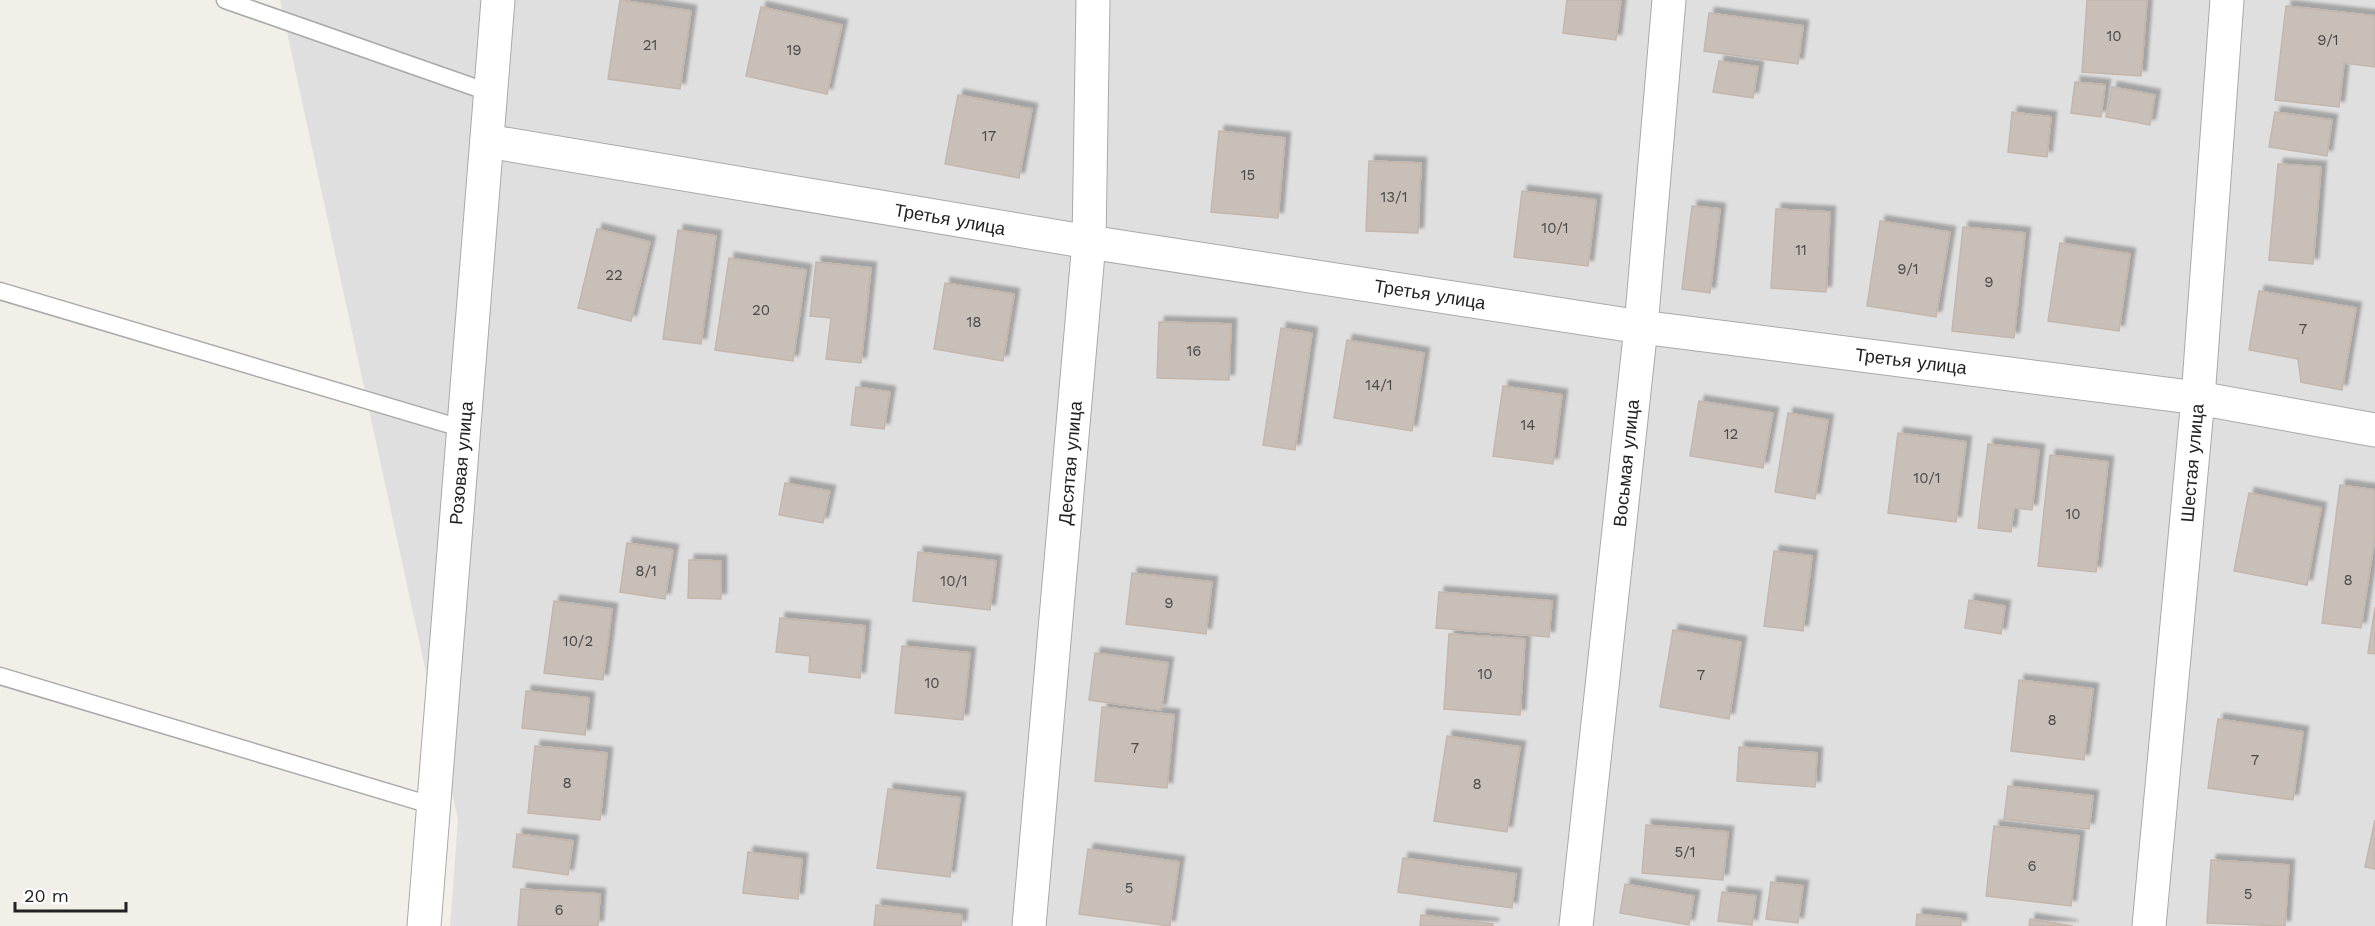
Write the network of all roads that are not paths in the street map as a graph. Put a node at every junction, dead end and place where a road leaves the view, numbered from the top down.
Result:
1 (225, 0) edge
2 (498, 0) edge
3 (1093, 0) edge
4 (1669, 0) edge
5 (2227, 0) edge
6 (491, 93) junction
7 (487, 141) junction
8 (1089, 242) junction
9 (0, 291) edge
10 (1641, 327) junction
11 (2198, 398) junction
12 (464, 429) junction
13 (2375, 430) edge
14 (0, 676) edge
15 (434, 806) junction
16 (424, 926) edge
17 (1029, 926) edge
18 (1576, 926) edge
19 (2149, 926) edge

1 - 6 lane
2 - 6 street, Розовая улица
3 - 8 street, Десятая улица
4 - 10 street, Восьмая улица
5 - 11 street, Шестая улица
6 - 7 street, Розовая улица
7 - 8 street, Третья улица
7 - 12 street, Розовая улица
8 - 10 street, Третья улица
8 - 17 street, Десятая улица
9 - 12 lane
10 - 11 street, Третья улица
10 - 18 street, Восьмая улица
11 - 13 street, Третья улица
11 - 19 street, Шестая улица
12 - 15 street, Розовая улица
14 - 15 lane
15 - 16 street, Розовая улица

